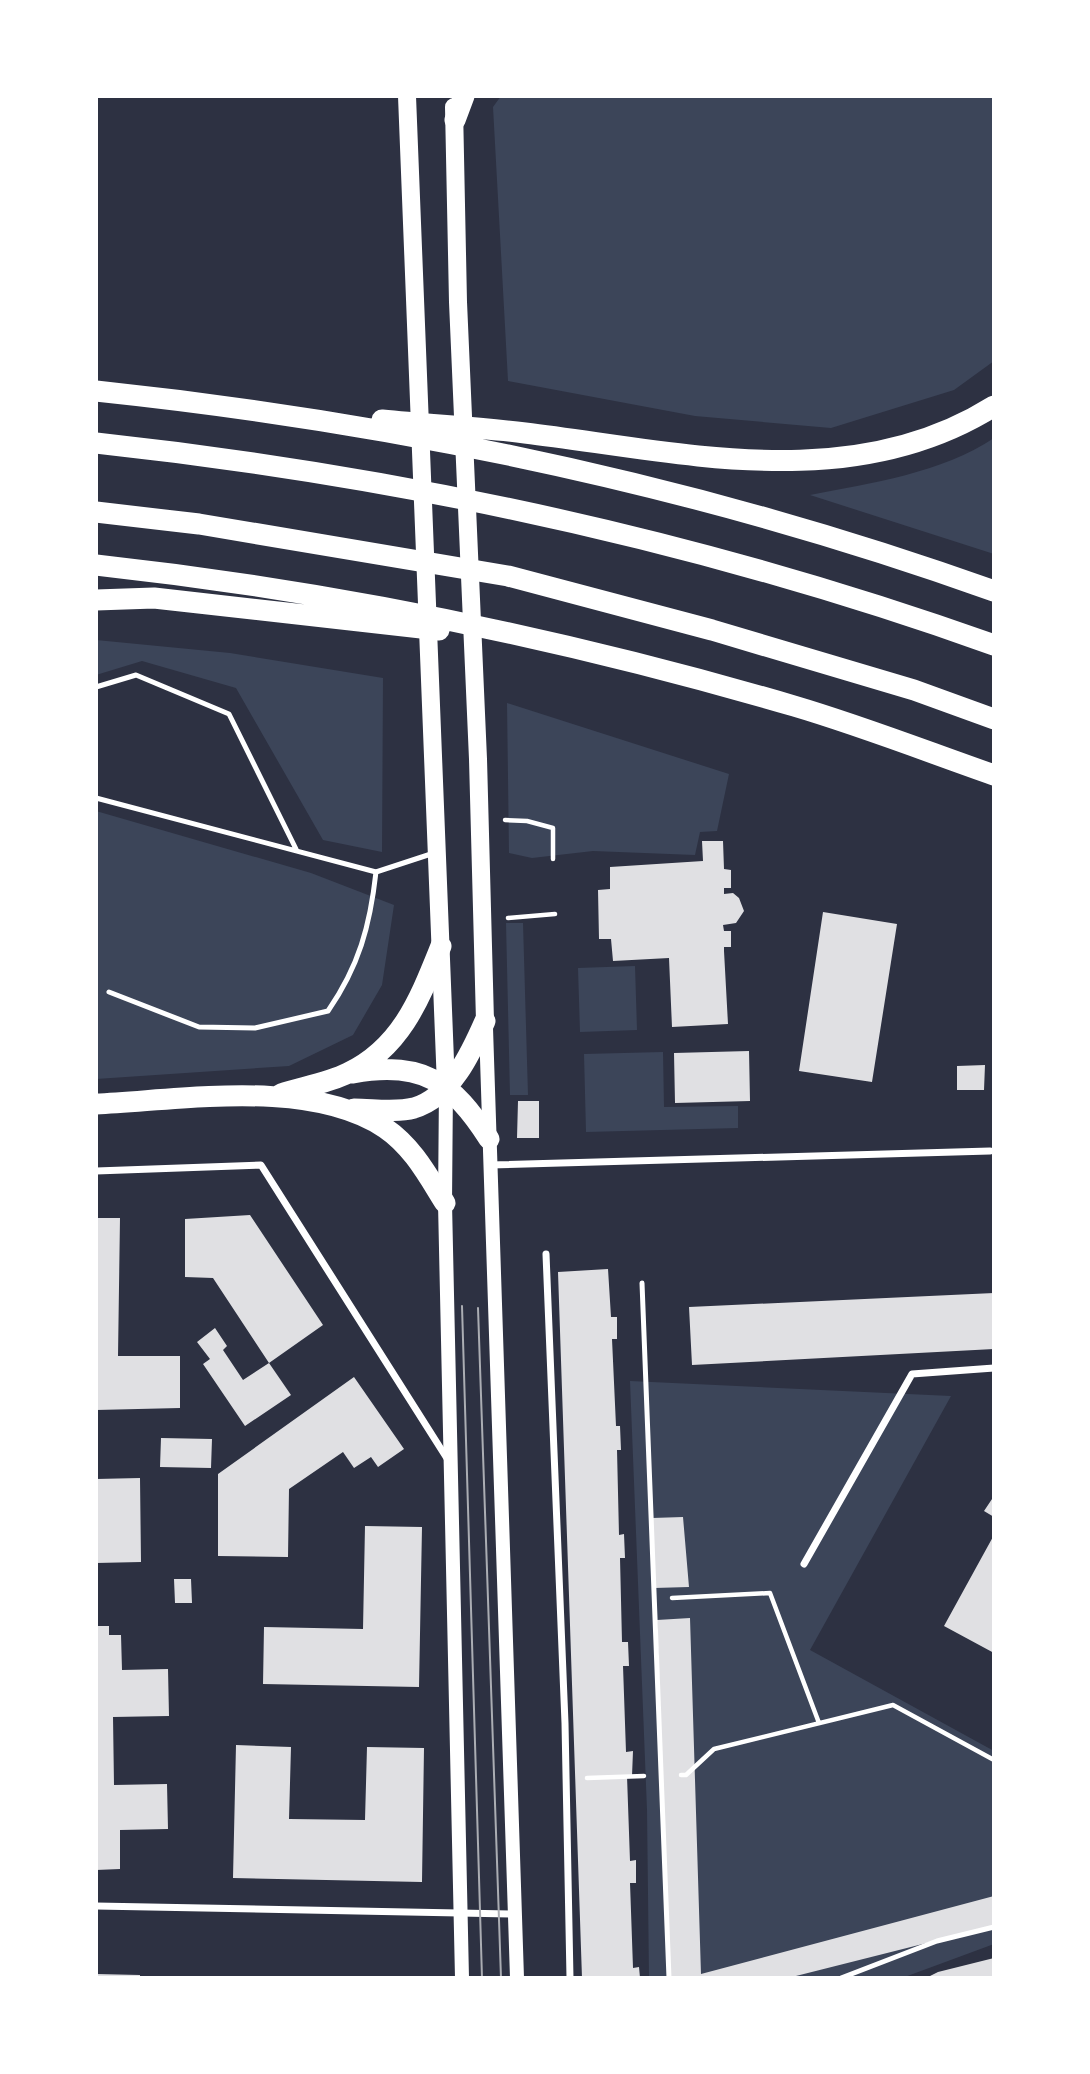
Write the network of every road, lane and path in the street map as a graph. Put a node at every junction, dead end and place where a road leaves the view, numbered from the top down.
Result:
1 (407, 96) edge
2 (453, 96) edge
3 (464, 96) edge
4 (455, 120) junction
5 (96, 391) edge
6 (994, 406) edge
7 (274, 411) junction
8 (96, 443) edge
9 (96, 512) edge
10 (96, 565) edge
11 (994, 591) edge
12 (96, 600) edge
13 (550, 642) junction
14 (994, 645) edge
15 (96, 687) edge
16 (994, 719) edge
17 (994, 775) edge
18 (96, 798) edge
19 (500, 820) dead end
20 (296, 849) junction
21 (437, 853) junction
22 (553, 859) dead end
23 (376, 872) junction
24 (555, 915) dead end
25 (500, 919) dead end
26 (441, 946) junction
27 (109, 992) dead end
28 (485, 1021) junction
29 (348, 1073) junction
30 (446, 1086) junction
31 (277, 1095) junction
32 (96, 1104) edge
33 (348, 1109) junction
34 (489, 1139) junction
35 (990, 1151) dead end
36 (489, 1165) junction
37 (96, 1171) edge
38 (445, 1203) junction
39 (546, 1254) dead end
40 (642, 1283) dead end
41 (994, 1368) edge
42 (452, 1468) junction
43 (804, 1564) dead end
44 (666, 1598) dead end
45 (819, 1723) junction
46 (994, 1760) edge
47 (686, 1775) dead end
48 (633, 1776) dead end
49 (566, 1778) junction
50 (96, 1906) edge
51 (460, 1914) junction
52 (514, 1914) junction
53 (994, 1927) edge
54 (462, 1978) edge
55 (517, 1978) edge
56 (570, 1978) edge
57 (669, 1978) edge
58 (841, 1978) edge

1 - 21 main road
2 - 4 main road
3 - 4 highway
4 - 28 main road
5 - 7 highway
6 - 7 highway
7 - 11 highway
8 - 14 highway
9 - 16 highway
10 - 13 highway
12 - 13 highway
13 - 17 highway
15 - 20 lane
18 - 20 lane
19 - 22 path
20 - 23 lane
21 - 23 lane
21 - 26 main road
23 - 27 lane
24 - 25 path
26 - 29 highway
26 - 30 main road
28 - 30 highway
28 - 34 main road
29 - 30 highway
29 - 31 highway
30 - 33 highway
30 - 34 highway
30 - 38 main road
31 - 32 highway
31 - 33 highway
33 - 38 highway
34 - 36 main road
35 - 36 street
36 - 52 main road
37 - 42 street
38 - 42 main road
39 - 49 street
40 - 57 lane
41 - 43 street
42 - 51 main road
44 - 45 path
45 - 46 path
45 - 47 path
48 - 49 path
49 - 56 street
50 - 51 street
51 - 52 street
51 - 54 main road
52 - 55 main road
53 - 58 lane

